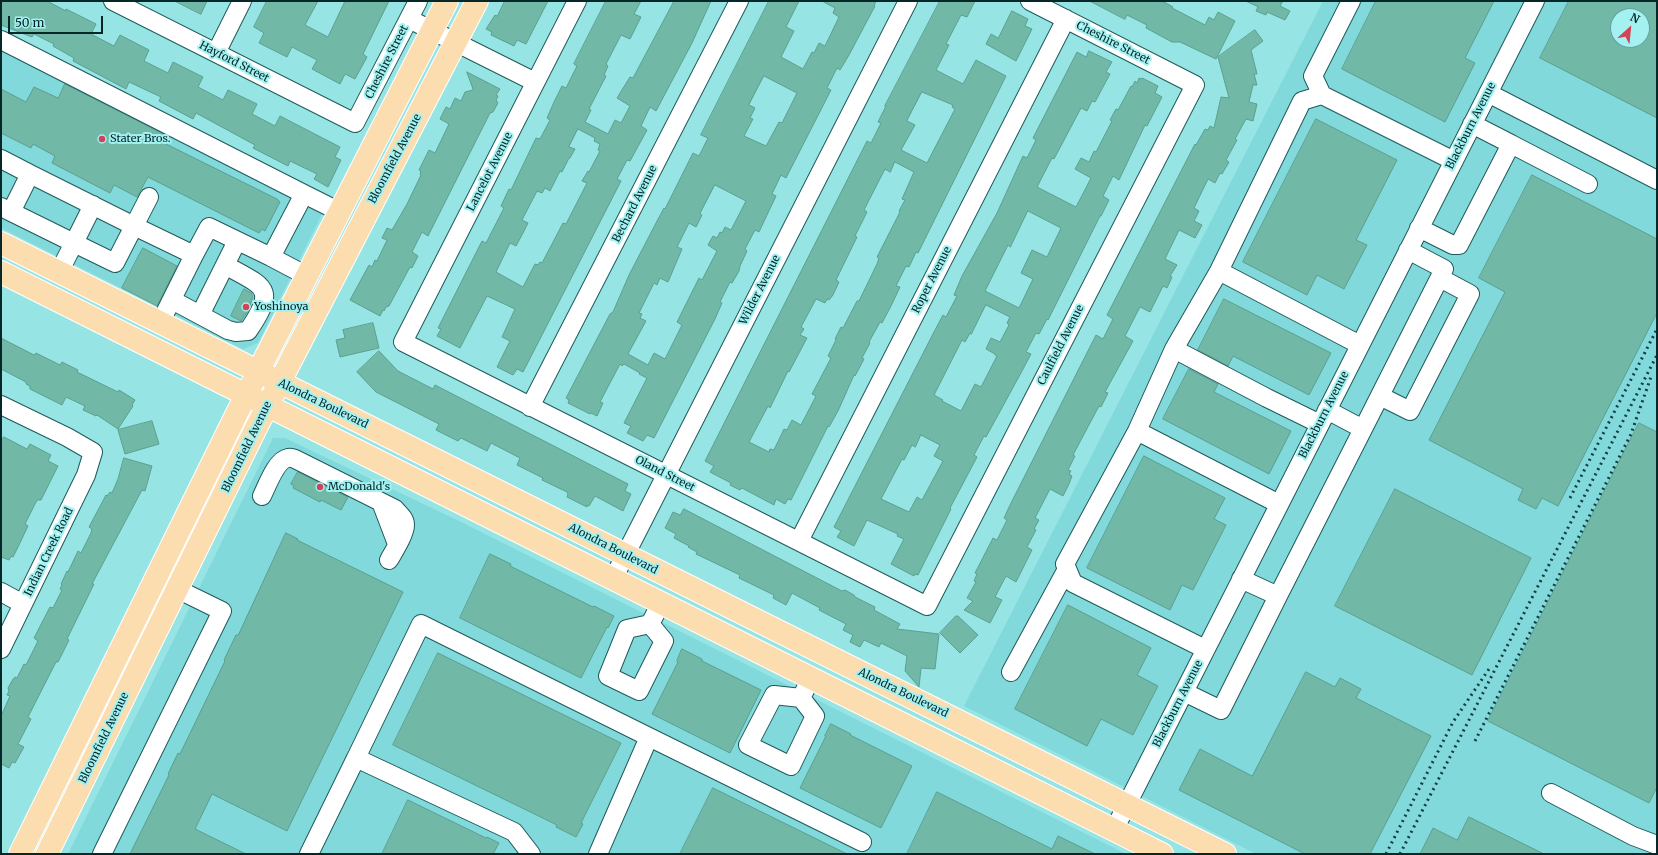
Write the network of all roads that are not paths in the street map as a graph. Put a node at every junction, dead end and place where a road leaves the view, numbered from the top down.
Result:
1 (113, 1) edge
2 (242, 1) edge
3 (418, 1) edge
4 (447, 1) edge
5 (477, 1) edge
6 (577, 1) edge
7 (739, 1) edge
8 (908, 1) edge
9 (1030, 1) edge
10 (1351, 1) edge
11 (1535, 1) edge
12 (409, 19) junction
13 (1066, 19) junction
14 (431, 31) junction
15 (1, 40) edge
16 (455, 43) junction
17 (216, 53) junction
18 (535, 82) junction
19 (1195, 85) joint
20 (1488, 93) junction
21 (1322, 95) junction
22 (355, 123) joint
23 (1472, 124) junction
24 (1512, 144) junction
25 (1, 159) edge
26 (1454, 160) junction
27 (30, 174) junction
28 (1657, 180) edge
29 (1588, 184) dead end
30 (304, 194) junction
31 (149, 197) dead end
32 (93, 205) junction
33 (6, 209) edge
34 (340, 212) junction
35 (362, 223) junction
36 (134, 226) junction
37 (1419, 228) junction
38 (237, 241) junction
39 (1, 243) edge
40 (74, 243) junction
41 (1408, 250) junction
42 (194, 255) junction
43 (271, 257) junction
44 (225, 266) junction
45 (1218, 271) junction
46 (1, 272) edge
47 (59, 272) junction
48 (307, 276) junction
49 (1440, 278) junction
50 (48, 296) junction
51 (172, 300) junction
52 (200, 315) junction
53 (160, 323) junction
54 (402, 342) joint
55 (1360, 345) junction
56 (1174, 349) junction
57 (258, 372) junction
58 (279, 383) junction
59 (246, 395) junction
60 (1380, 396) junction
61 (1, 405) edge
62 (268, 405) junction
63 (530, 407) junction
64 (1324, 417) junction
65 (1363, 429) junction
66 (1137, 431) junction
67 (665, 474) junction
68 (262, 496) dead end
69 (1279, 504) junction
70 (799, 542) junction
71 (393, 552) dead end
72 (625, 555) junction
73 (1067, 569) junction
74 (613, 578) junction
75 (1241, 579) junction
76 (177, 589) junction
77 (1, 592) edge
78 (1278, 596) junction
79 (662, 603) junction
80 (24, 604) junction
81 (927, 606) joint
82 (650, 624) dead end
83 (1, 649) edge
84 (1205, 649) junction
85 (1012, 672) dead end
86 (811, 678) junction
87 (1184, 692) junction
88 (801, 698) dead end
89 (649, 737) junction
90 (356, 758) junction
91 (1550, 793) dead end
92 (1126, 805) junction
93 (1114, 830) junction
94 (862, 842) dead end
95 (1657, 845) edge
96 (530, 853) edge
97 (20, 854) edge
98 (47, 854) edge
99 (102, 854) edge
100 (309, 854) edge
101 (598, 854) edge
102 (1162, 854) edge
103 (1225, 854) edge

1 - 17 street, Hayford Street
2 - 17 street
3 - 12 street, Cheshire Street
4 - 14 main road
5 - 16 main road, Bloomfield Avenue
6 - 18 street, Lancelot Avenue
7 - 63 street, Bechard Avenue
8 - 67 street, Wilder Avenue
9 - 13 street, Cheshire Street
10 - 21 street
11 - 20 street, Blackburn Avenue
12 - 14 street
12 - 22 street, Cheshire Street
13 - 19 street, Cheshire Street
13 - 70 street, Roper Avenue
14 - 16 street
14 - 34 main road
15 - 30 street
16 - 18 street
16 - 35 main road, Bloomfield Avenue
17 - 22 street, Hayford Street
18 - 54 street, Lancelot Avenue
19 - 81 street, Caulfield Avenue
20 - 23 street, Blackburn Avenue
20 - 28 street
21 - 26 street
21 - 45 street
23 - 24 street
23 - 26 street, Blackburn Avenue
24 - 29 street
24 - 37 street
25 - 27 street
26 - 37 street, Blackburn Avenue
27 - 32 street
27 - 33 street
30 - 34 street
30 - 43 street
31 - 36 street
32 - 36 street
32 - 40 street
33 - 40 street
34 - 35 main road
34 - 48 main road
35 - 58 main road, Bloomfield Avenue
36 - 40 street
36 - 42 street
37 - 41 street, Blackburn Avenue
38 - 42 street
38 - 43 street
38 - 44 street
39 - 47 main road, Alondra Boulevard
40 - 47 street
41 - 49 street
41 - 55 street, Blackburn Avenue
42 - 51 street
43 - 48 street
44 - 52 street
44 - 52 street
45 - 55 street
45 - 56 street
46 - 50 main road
47 - 50 main road
47 - 53 main road, Alondra Boulevard
48 - 57 main road
49 - 60 street
49 - 60 street
50 - 59 main road
51 - 52 street
51 - 53 street
53 - 57 main road, Alondra Boulevard
54 - 63 street, Oland Street
55 - 64 street, Blackburn Avenue
56 - 64 street
56 - 66 street
57 - 58 main road, Alondra Boulevard
57 - 59 main road
58 - 62 main road, Bloomfield Avenue
58 - 72 main road, Alondra Boulevard
59 - 62 main road
59 - 97 main road
60 - 65 street
61 - 80 street, Indian Creek Road
62 - 74 main road
62 - 76 main road, Bloomfield Avenue
63 - 67 street, Oland Street
64 - 65 street
64 - 69 street, Blackburn Avenue
65 - 78 street
66 - 69 street
66 - 73 street
67 - 70 street, Oland Street
67 - 72 street, Wilder Avenue
68 - 71 street
69 - 75 street, Blackburn Avenue
70 - 81 street, Oland Street
72 - 74 street, Wilder Avenue
72 - 92 main road, Alondra Boulevard
73 - 84 street
73 - 85 street
74 - 79 main road
75 - 78 street
75 - 84 street, Blackburn Avenue
76 - 98 main road, Bloomfield Avenue
76 - 99 street
77 - 80 street
78 - 87 street
79 - 82 street
79 - 86 main road
80 - 83 street, Indian Creek Road
84 - 87 street, Blackburn Avenue
86 - 88 street
86 - 93 main road
87 - 92 street, Blackburn Avenue
89 - 90 street
89 - 94 street
89 - 101 street
90 - 96 street
90 - 100 street
91 - 95 street
92 - 93 street, Blackburn Avenue
92 - 103 main road, Alondra Boulevard
93 - 102 main road

